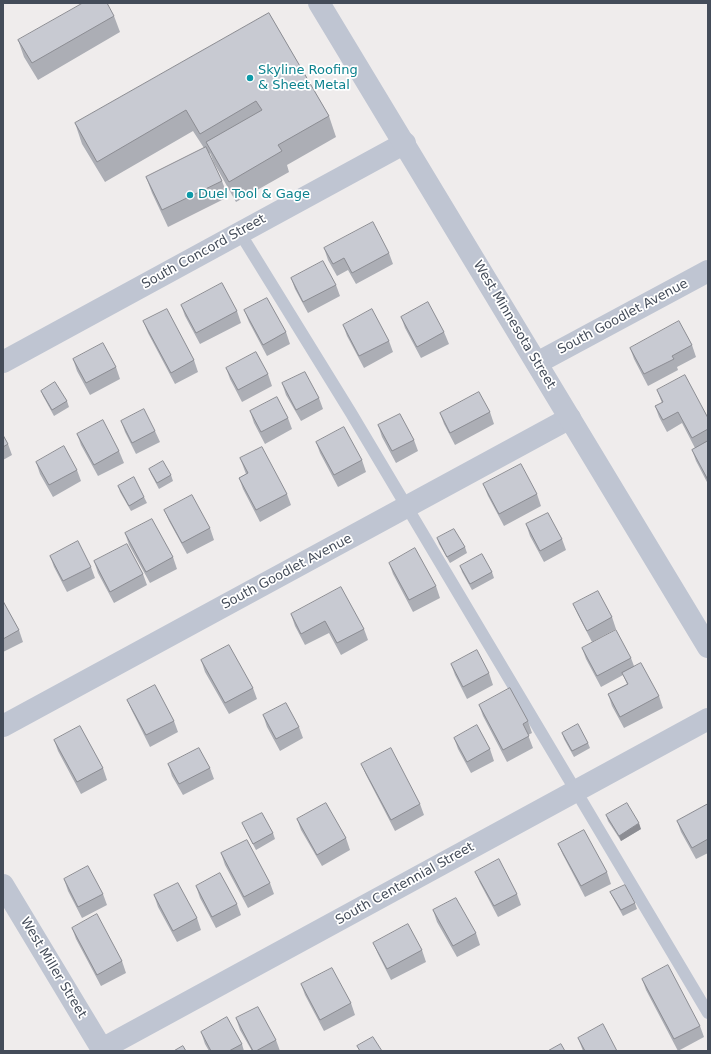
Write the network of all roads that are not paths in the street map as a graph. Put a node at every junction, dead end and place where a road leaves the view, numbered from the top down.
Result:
1 (319, 3) edge
2 (405, 143) junction
3 (240, 233) junction
4 (708, 271) edge
5 (3, 362) edge
6 (537, 363) junction
7 (570, 418) junction
8 (406, 507) junction
9 (708, 647) edge
10 (708, 719) edge
11 (3, 726) edge
12 (575, 791) junction
13 (3, 885) edge
14 (708, 1013) edge
15 (103, 1050) edge

1 - 2 street, West Minnesota Street
2 - 3 street, South Concord Street
2 - 6 street, West Minnesota Street
3 - 5 street, South Concord Street
3 - 8 lane
4 - 6 street, South Goodlet Avenue
6 - 7 street, West Minnesota Street
7 - 8 street, South Goodlet Avenue
7 - 9 street, West Minnesota Street
8 - 11 street, South Goodlet Avenue
8 - 12 lane
10 - 12 street, South Centennial Street
12 - 14 lane
12 - 15 street, South Centennial Street
13 - 15 street, West Miller Street

